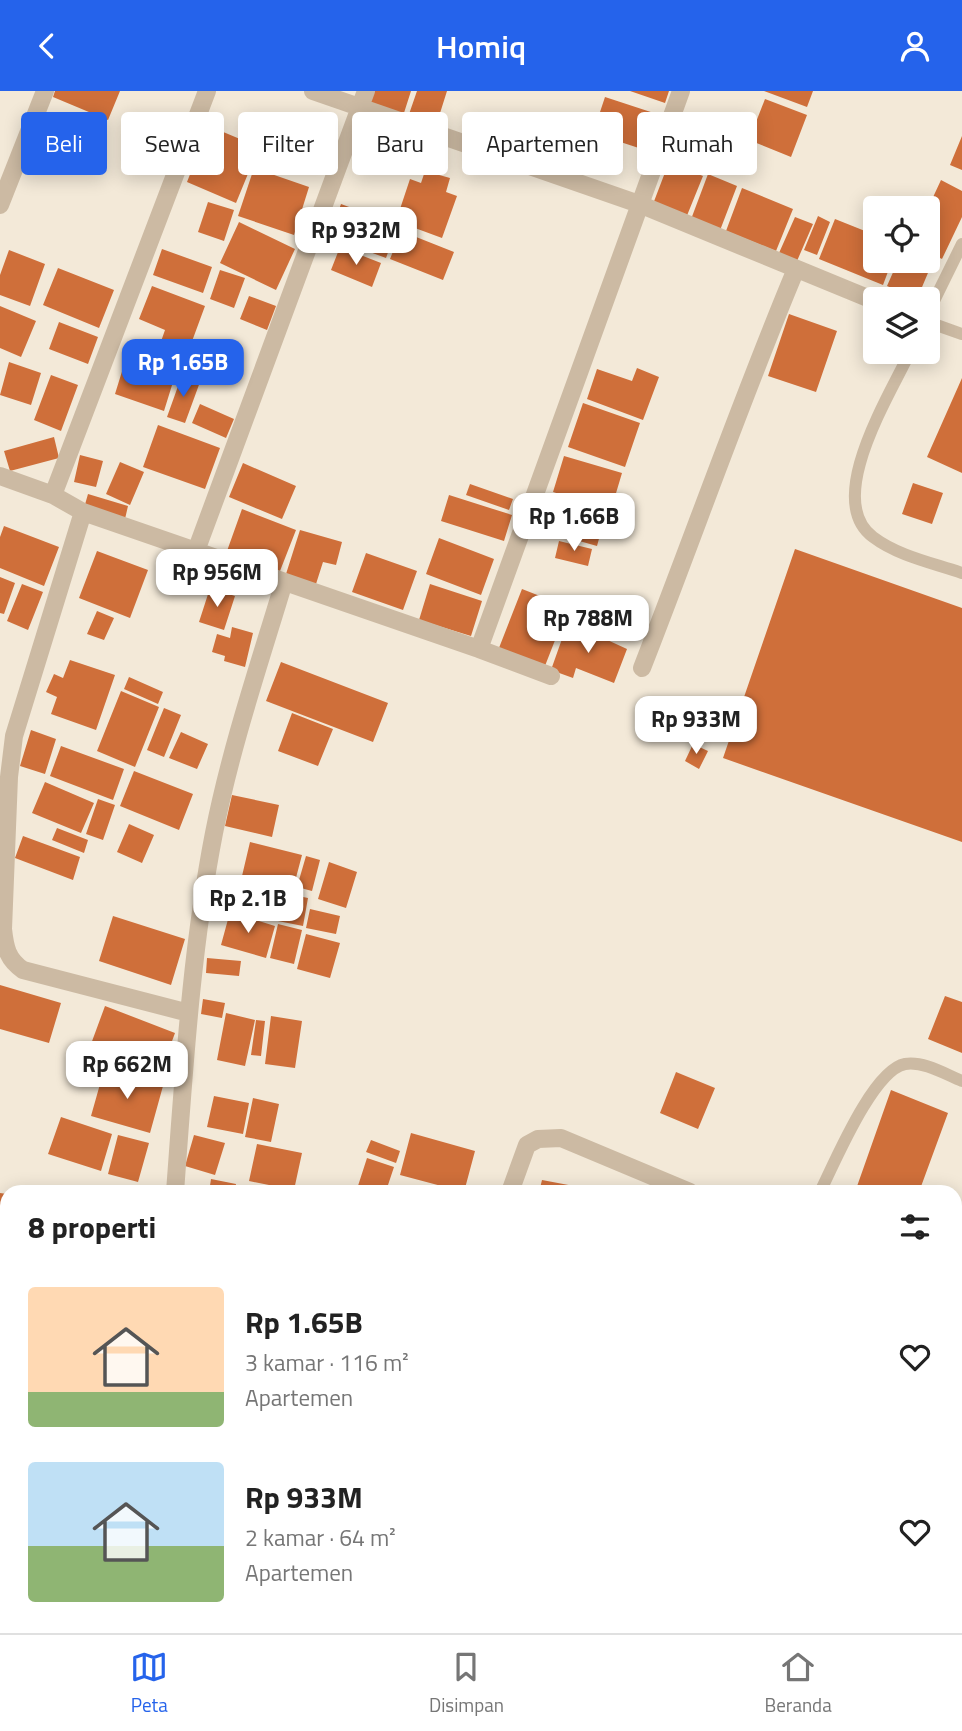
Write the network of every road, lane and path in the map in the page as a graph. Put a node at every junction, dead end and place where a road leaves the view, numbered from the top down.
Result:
1 (45, 91) edge
2 (207, 91) edge
3 (313, 91) edge
4 (366, 91) edge
5 (681, 91) edge
6 (360, 109) junction
7 (639, 204) junction
8 (0, 205) edge
9 (962, 244) edge
10 (796, 269) junction
11 (940, 289) edge
12 (863, 296) edge
13 (940, 326) edge
14 (962, 334) edge
15 (904, 364) edge
16 (0, 476) edge
17 (53, 495) junction
18 (83, 512) junction
19 (196, 551) junction
20 (962, 573) edge
21 (284, 582) junction
22 (479, 649) junction
23 (642, 668) dead end
24 (551, 675) dead end
25 (189, 1013) junction
26 (962, 1081) edge
27 (176, 1185) edge
28 (513, 1185) edge
29 (673, 1185) edge
30 (824, 1185) edge

1 - 8 street
2 - 17 street
3 - 6 street
4 - 6 street
5 - 7 street
6 - 7 street
6 - 19 street
7 - 10 street
7 - 22 street
9 - 11 lane
10 - 12 street
10 - 23 street
13 - 14 lane
15 - 20 lane
16 - 17 street
17 - 18 street
18 - 19 street
18 - 25 street
19 - 21 street
21 - 22 street
21 - 25 street
22 - 24 street
25 - 27 street
26 - 30 lane
28 - 29 street

